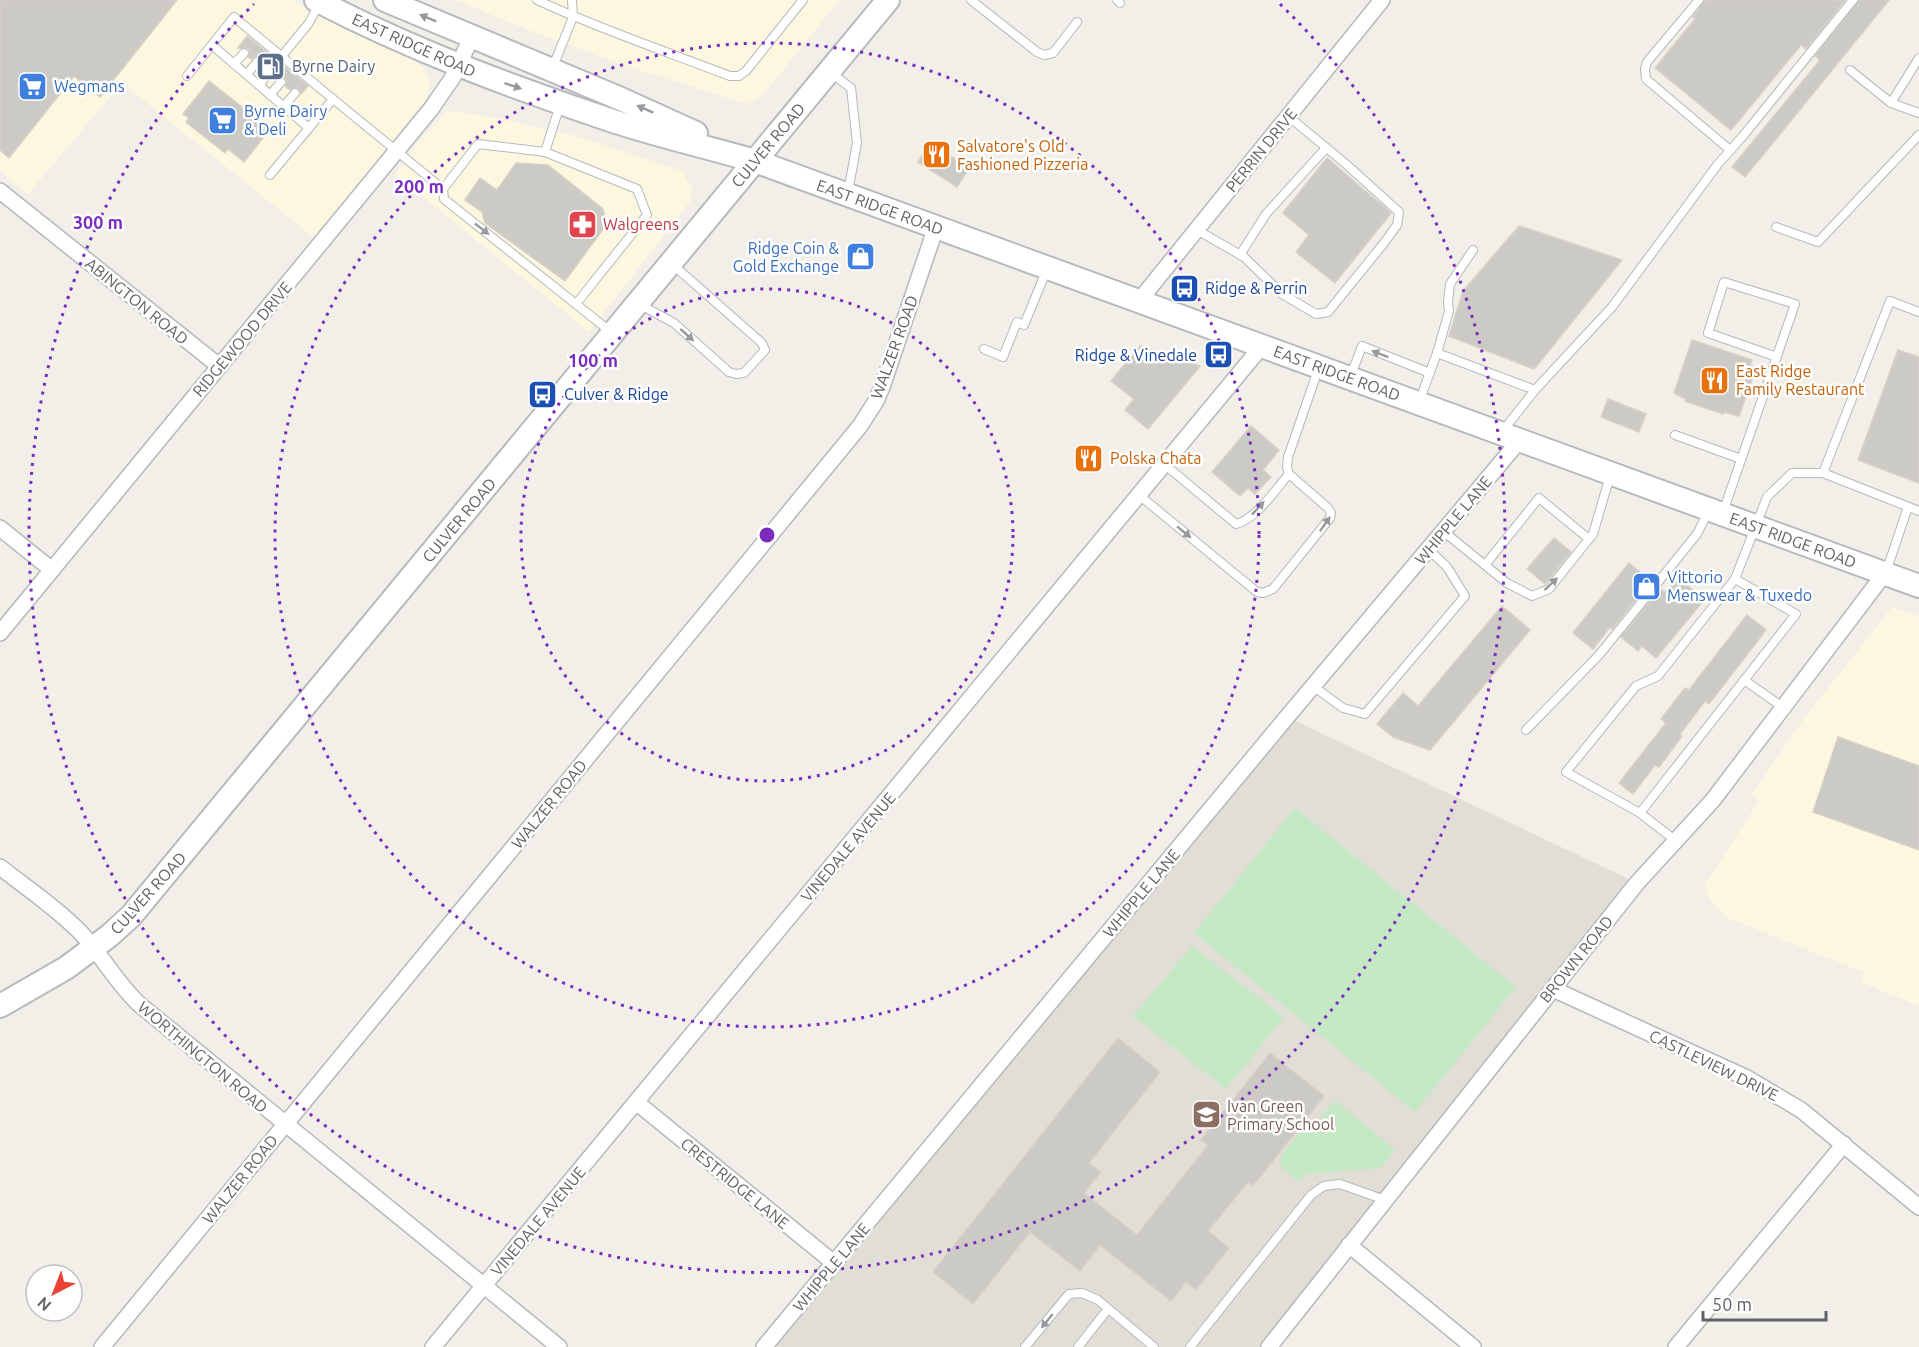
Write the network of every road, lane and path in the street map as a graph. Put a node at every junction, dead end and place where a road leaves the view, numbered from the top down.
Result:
1 (385, 0) edge
2 (537, 0) edge
3 (572, 0) edge
4 (803, 0) edge
5 (888, 0) edge
6 (971, 0) edge
7 (1382, 0) edge
8 (1699, 0) edge
9 (1853, 0) edge
10 (319, 1) edge
11 (573, 17) junction
12 (1077, 22) dead end
13 (472, 36) junction
14 (212, 45) junction
15 (244, 52) dead end
16 (281, 57) junction
17 (1919, 58) edge
18 (257, 62) dead end
19 (234, 64) junction
20 (458, 66) junction
21 (551, 70) junction
22 (1850, 70) dead end
23 (829, 71) junction
24 (270, 72) dead end
25 (247, 74) junction
26 (187, 76) dead end
27 (280, 82) dead end
28 (259, 85) junction
29 (295, 93) dead end
30 (270, 94) junction
31 (333, 99) junction
32 (561, 102) junction
33 (1891, 103) junction
34 (284, 106) junction
35 (1919, 113) edge
36 (1288, 116) junction
37 (309, 128) junction
38 (1919, 135) edge
39 (1326, 148) junction
40 (1730, 150) junction
41 (396, 152) junction
42 (545, 152) junction
43 (755, 161) junction
44 (270, 175) dead end
45 (443, 189) junction
46 (0, 190) edge
47 (847, 195) junction
48 (936, 227) junction
49 (1776, 227) dead end
50 (1197, 230) junction
51 (1473, 250) dead end
52 (1240, 255) junction
53 (671, 263) junction
54 (1047, 267) junction
55 (1139, 301) junction
56 (638, 303) junction
57 (576, 304) junction
58 (1919, 312) edge
59 (612, 333) junction
60 (1262, 346) junction
61 (984, 349) dead end
62 (1437, 353) junction
63 (1777, 357) junction
64 (219, 366) junction
65 (1319, 367) junction
66 (1430, 373) junction
67 (1351, 378) junction
68 (1535, 390) junction
69 (1419, 403) junction
70 (1675, 435) dead end
71 (1511, 436) junction
72 (1741, 459) junction
73 (1164, 464) junction
74 (1611, 473) junction
75 (1823, 473) junction
76 (1289, 474) junction
77 (1138, 495) junction
78 (1908, 507) junction
79 (1716, 511) junction
80 (1919, 511) edge
81 (1756, 526) junction
82 (0, 528) edge
83 (1443, 531) junction
84 (1589, 539) junction
85 (1428, 549) junction
86 (1485, 565) junction
87 (52, 570) junction
88 (1885, 573) junction
89 (1735, 579) junction
90 (1919, 586) edge
91 (0, 633) edge
92 (1744, 680) junction
93 (1313, 686) junction
94 (1784, 708) junction
95 (1527, 730) dead end
96 (1640, 813) junction
97 (1677, 842) junction
98 (0, 867) edge
99 (94, 949) junction
100 (1553, 989) junction
101 (0, 1006) edge
102 (636, 1102) junction
103 (285, 1125) junction
104 (1844, 1144) junction
105 (1385, 1200) junction
106 (1919, 1207) edge
107 (1349, 1245) junction
108 (834, 1263) junction
109 (484, 1286) junction
110 (1108, 1309) junction
111 (102, 1347) edge
112 (433, 1347) edge
113 (559, 1347) edge
114 (764, 1347) edge
115 (1025, 1347) edge
116 (1078, 1347) edge
117 (1154, 1347) edge
118 (1190, 1347) edge
119 (1269, 1347) edge
120 (1473, 1347) edge
121 (1676, 1347) edge

13 -> 1 main road, EAST RIDGE ROAD
2 - 11 lane
3 - 11 lane
4 - 11 lane
5 - 23 main road, CULVER ROAD
6 - 12 lane
7 - 36 street, PERRIN DRIVE
8 - 40 lane
9 - 40 lane
10 - 16 lane
10 - 20 main road, EAST RIDGE ROAD
11 - 21 lane
13 - 20 street, RIDGEWOOD DRIVE
13 - 21 main road, EAST RIDGE ROAD
14 - 16 lane
14 - 19 lane
14 - 26 lane
15 - 19 lane
16 - 31 lane
17 - 33 lane
18 - 25 lane
19 - 25 lane
20 -> 32 main road, EAST RIDGE ROAD
20 - 41 street, RIDGEWOOD DRIVE
43 -> 21 main road, EAST RIDGE ROAD
22 - 33 lane
23 - 43 main road, CULVER ROAD
23 - 47 lane
24 - 28 lane
25 - 28 lane
27 - 30 lane
28 - 30 lane
29 - 34 lane
30 - 34 lane
31 - 37 lane
31 - 41 lane
32 - 42 lane
32 - 43 main road, EAST RIDGE ROAD
33 - 35 lane
34 - 37 lane
36 - 39 lane
36 - 50 street, PERRIN DRIVE
37 - 44 lane
38 - 49 lane
39 - 52 lane
39 - 52 lane
40 - 68 lane
41 - 45 lane
41 - 64 street, RIDGEWOOD DRIVE
42 - 45 lane
42 - 57 lane
43 - 47 main road, EAST RIDGE ROAD
43 - 53 main road, CULVER ROAD
45 -> 57 lane
46 - 64 street, ABINGTON ROAD
47 - 48 main road, EAST RIDGE ROAD
48 - 54 main road, EAST RIDGE ROAD
48 - 103 street, WALZER ROAD
50 - 52 lane
50 - 55 street, PERRIN DRIVE
51 - 62 lane
53 - 56 main road, CULVER ROAD
56 -> 53 lane
54 - 55 main road, EAST RIDGE ROAD
54 - 61 lane
55 - 60 main road, EAST RIDGE ROAD
56 - 59 main road, CULVER ROAD
57 - 59 lane
58 - 75 lane
59 - 99 main road, CULVER ROAD
60 - 65 main road, EAST RIDGE ROAD
60 - 73 street, VINEDALE AVENUE
62 - 66 lane
62 - 68 lane
63 - 63 lane
63 - 72 lane
64 - 87 street, RIDGEWOOD DRIVE
65 - 67 main road, EAST RIDGE ROAD
65 - 76 lane
66 -> 67 lane
66 - 69 lane
67 - 69 main road, EAST RIDGE ROAD
68 - 71 lane
69 - 71 main road, EAST RIDGE ROAD
70 - 72 lane
71 - 74 main road, EAST RIDGE ROAD
71 - 83 street, WHIPPLE LANE
72 - 79 lane
73 -> 76 lane
73 - 77 street, VINEDALE AVENUE
74 - 79 main road, EAST RIDGE ROAD
74 - 84 lane
75 - 78 lane
75 - 81 lane
77 -> 76 lane
77 - 102 street, VINEDALE AVENUE
78 - 80 lane
78 - 88 lane
79 - 81 main road, EAST RIDGE ROAD
79 - 95 lane
81 - 88 main road, EAST RIDGE ROAD
81 - 89 lane
82 - 87 street
83 - 85 street, WHIPPLE LANE
83 - 86 lane
86 -> 84 lane
84 - 86 lane
85 - 93 street, WHIPPLE LANE
85 - 93 lane
87 - 91 street, RIDGEWOOD DRIVE
88 - 90 main road, EAST RIDGE ROAD
88 - 94 street, BROWN ROAD
89 - 92 lane
89 - 96 lane
92 - 94 lane
92 - 96 lane
93 - 108 street, WHIPPLE LANE
94 - 97 street, BROWN ROAD
96 - 97 lane
97 - 100 street, BROWN ROAD
98 - 99 street, WORTHINGTON ROAD
99 - 101 main road, CULVER ROAD
99 - 103 street, WORTHINGTON ROAD
100 - 104 street, CASTLEVIEW DRIVE
100 - 105 street, BROWN ROAD
102 - 108 street, CRESTRIDGE LANE
102 - 109 street, VINEDALE AVENUE
103 - 109 street, WORTHINGTON ROAD
103 - 111 street, WALZER ROAD
104 - 106 street, CASTLEVIEW DRIVE
104 - 121 street
105 - 107 street, BROWN ROAD
105 - 118 lane
107 - 119 street, BROWN ROAD
107 - 120 street
108 - 114 street, WHIPPLE LANE
109 - 112 street, VINEDALE AVENUE
109 - 113 street, WORTHINGTON ROAD
110 -> 115 lane
110 - 116 lane
110 - 117 lane

